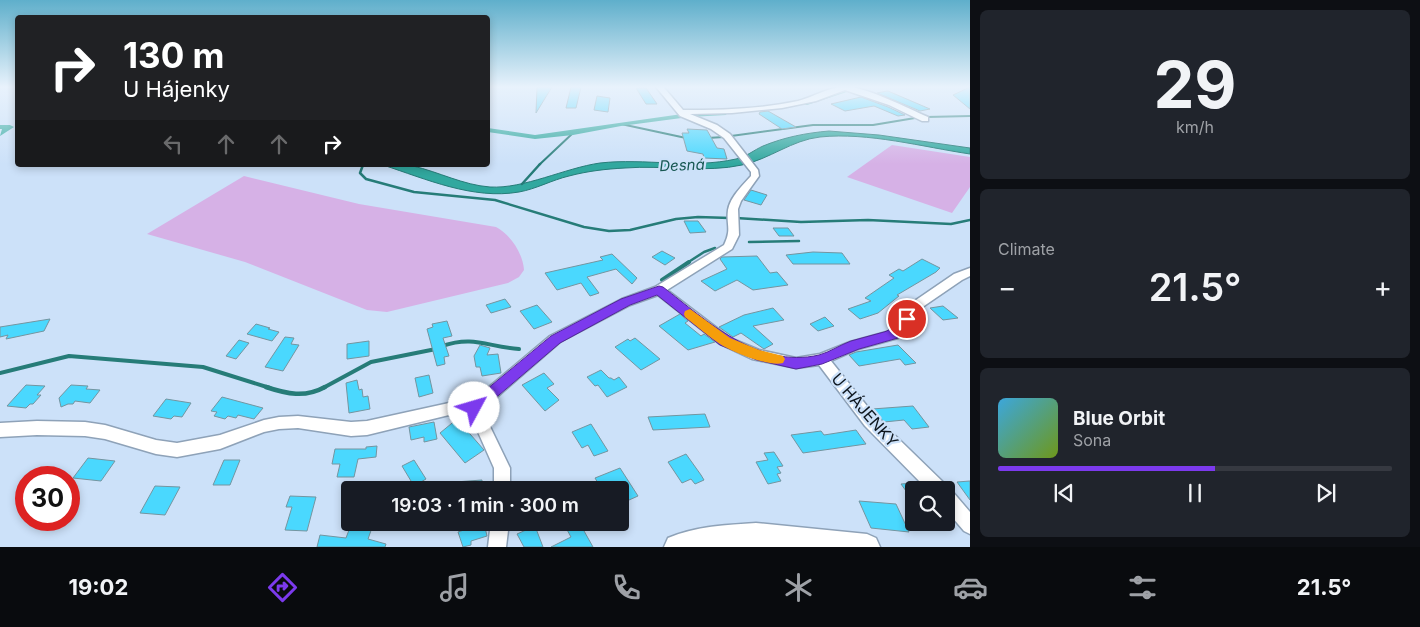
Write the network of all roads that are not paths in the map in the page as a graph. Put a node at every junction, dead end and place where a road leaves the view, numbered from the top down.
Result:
1 (683, 113) edge
2 (710, 113) edge
3 (912, 113) edge
4 (685, 115) junction
5 (925, 119) dead end
6 (970, 272) edge
7 (659, 290) junction
8 (822, 359) junction
9 (474, 408) junction
10 (0, 430) edge
11 (502, 481) edge
12 (930, 481) edge
13 (955, 507) edge
14 (970, 524) edge
15 (499, 531) edge
16 (497, 547) edge
17 (677, 547) edge
18 (867, 547) edge

1 - 4 street
2 - 4 street
3 - 5 street
4 - 7 street
6 - 8 street
7 - 8 street, U HÁJENKY
7 - 9 street
8 - 12 street, U HÁJENKY
9 - 10 street
9 - 11 street
13 - 14 street
15 - 16 street
17 - 18 street

